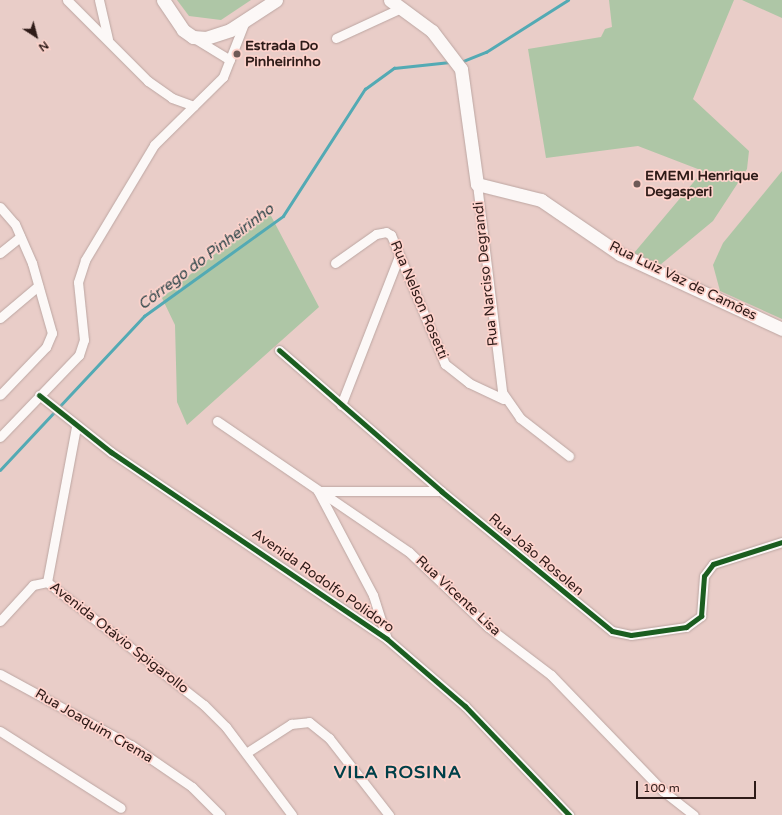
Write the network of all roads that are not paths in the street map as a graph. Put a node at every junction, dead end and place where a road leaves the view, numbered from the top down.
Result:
1 (67, 0) edge
2 (99, 0) edge
3 (163, 0) edge
4 (276, 0) edge
5 (390, 0) edge
6 (401, 8) junction
7 (245, 21) junction
8 (193, 37) junction
9 (336, 38) dead end
10 (108, 40) junction
11 (230, 60) junction
12 (194, 106) junction
13 (477, 184) junction
14 (0, 207) edge
15 (20, 237) junction
16 (0, 253) edge
17 (399, 256) junction
18 (335, 263) dead end
19 (38, 286) junction
20 (0, 318) edge
21 (782, 329) edge
22 (279, 350) dead end
23 (0, 395) edge
24 (39, 395) junction
25 (504, 399) junction
26 (341, 405) junction
27 (217, 421) dead end
28 (76, 427) junction
29 (0, 437) edge
30 (569, 456) dead end
31 (318, 490) junction
32 (441, 490) junction
33 (782, 542) edge
34 (46, 582) junction
35 (0, 621) edge
36 (387, 639) junction
37 (0, 674) edge
38 (0, 731) edge
39 (246, 753) junction
40 (121, 808) dead end
41 (220, 815) edge
42 (292, 815) edge
43 (389, 815) edge
44 (570, 815) edge
45 (694, 815) edge

1 - 10 street
2 - 10 street
3 - 8 main road
4 - 7 main road
5 - 6 main road
6 - 9 street
6 - 13 main road, Rua Narciso Degrandi
7 - 8 main road
7 - 11 street
8 - 11 street
10 - 12 street
11 - 12 street
12 - 24 street
13 - 21 main road, Rua Luiz Vaz de Camões
13 - 25 street, Rua Narciso Degrandi
14 - 15 street
15 - 16 street
15 - 19 street
17 - 18 street, Rua Nelson Rosetti
17 - 25 street, Rua Nelson Rosetti
17 - 26 street
19 - 20 street
19 - 23 street
22 - 26 street, Rua João Rosolen
24 - 28 street, Avenida Rodolfo Polidoro
24 - 29 street
25 - 30 street, Rua Narciso Degrandi
26 - 32 street, Rua João Rosolen
27 - 31 street, Rua Vicente Lisa
28 - 34 street, Avenida Otávio Spigarollo
28 - 36 street, Avenida Rodolfo Polidoro
31 - 32 street
31 - 36 street
31 - 45 street, Rua Vicente Lisa
32 - 33 street, Rua João Rosolen
34 - 35 street
34 - 39 street, Avenida Otávio Spigarollo
36 - 44 street, Avenida Rodolfo Polidoro
37 - 41 street, Rua Joaquim Crema
38 - 40 street
39 - 42 street, Avenida Otávio Spigarollo
39 - 43 street

